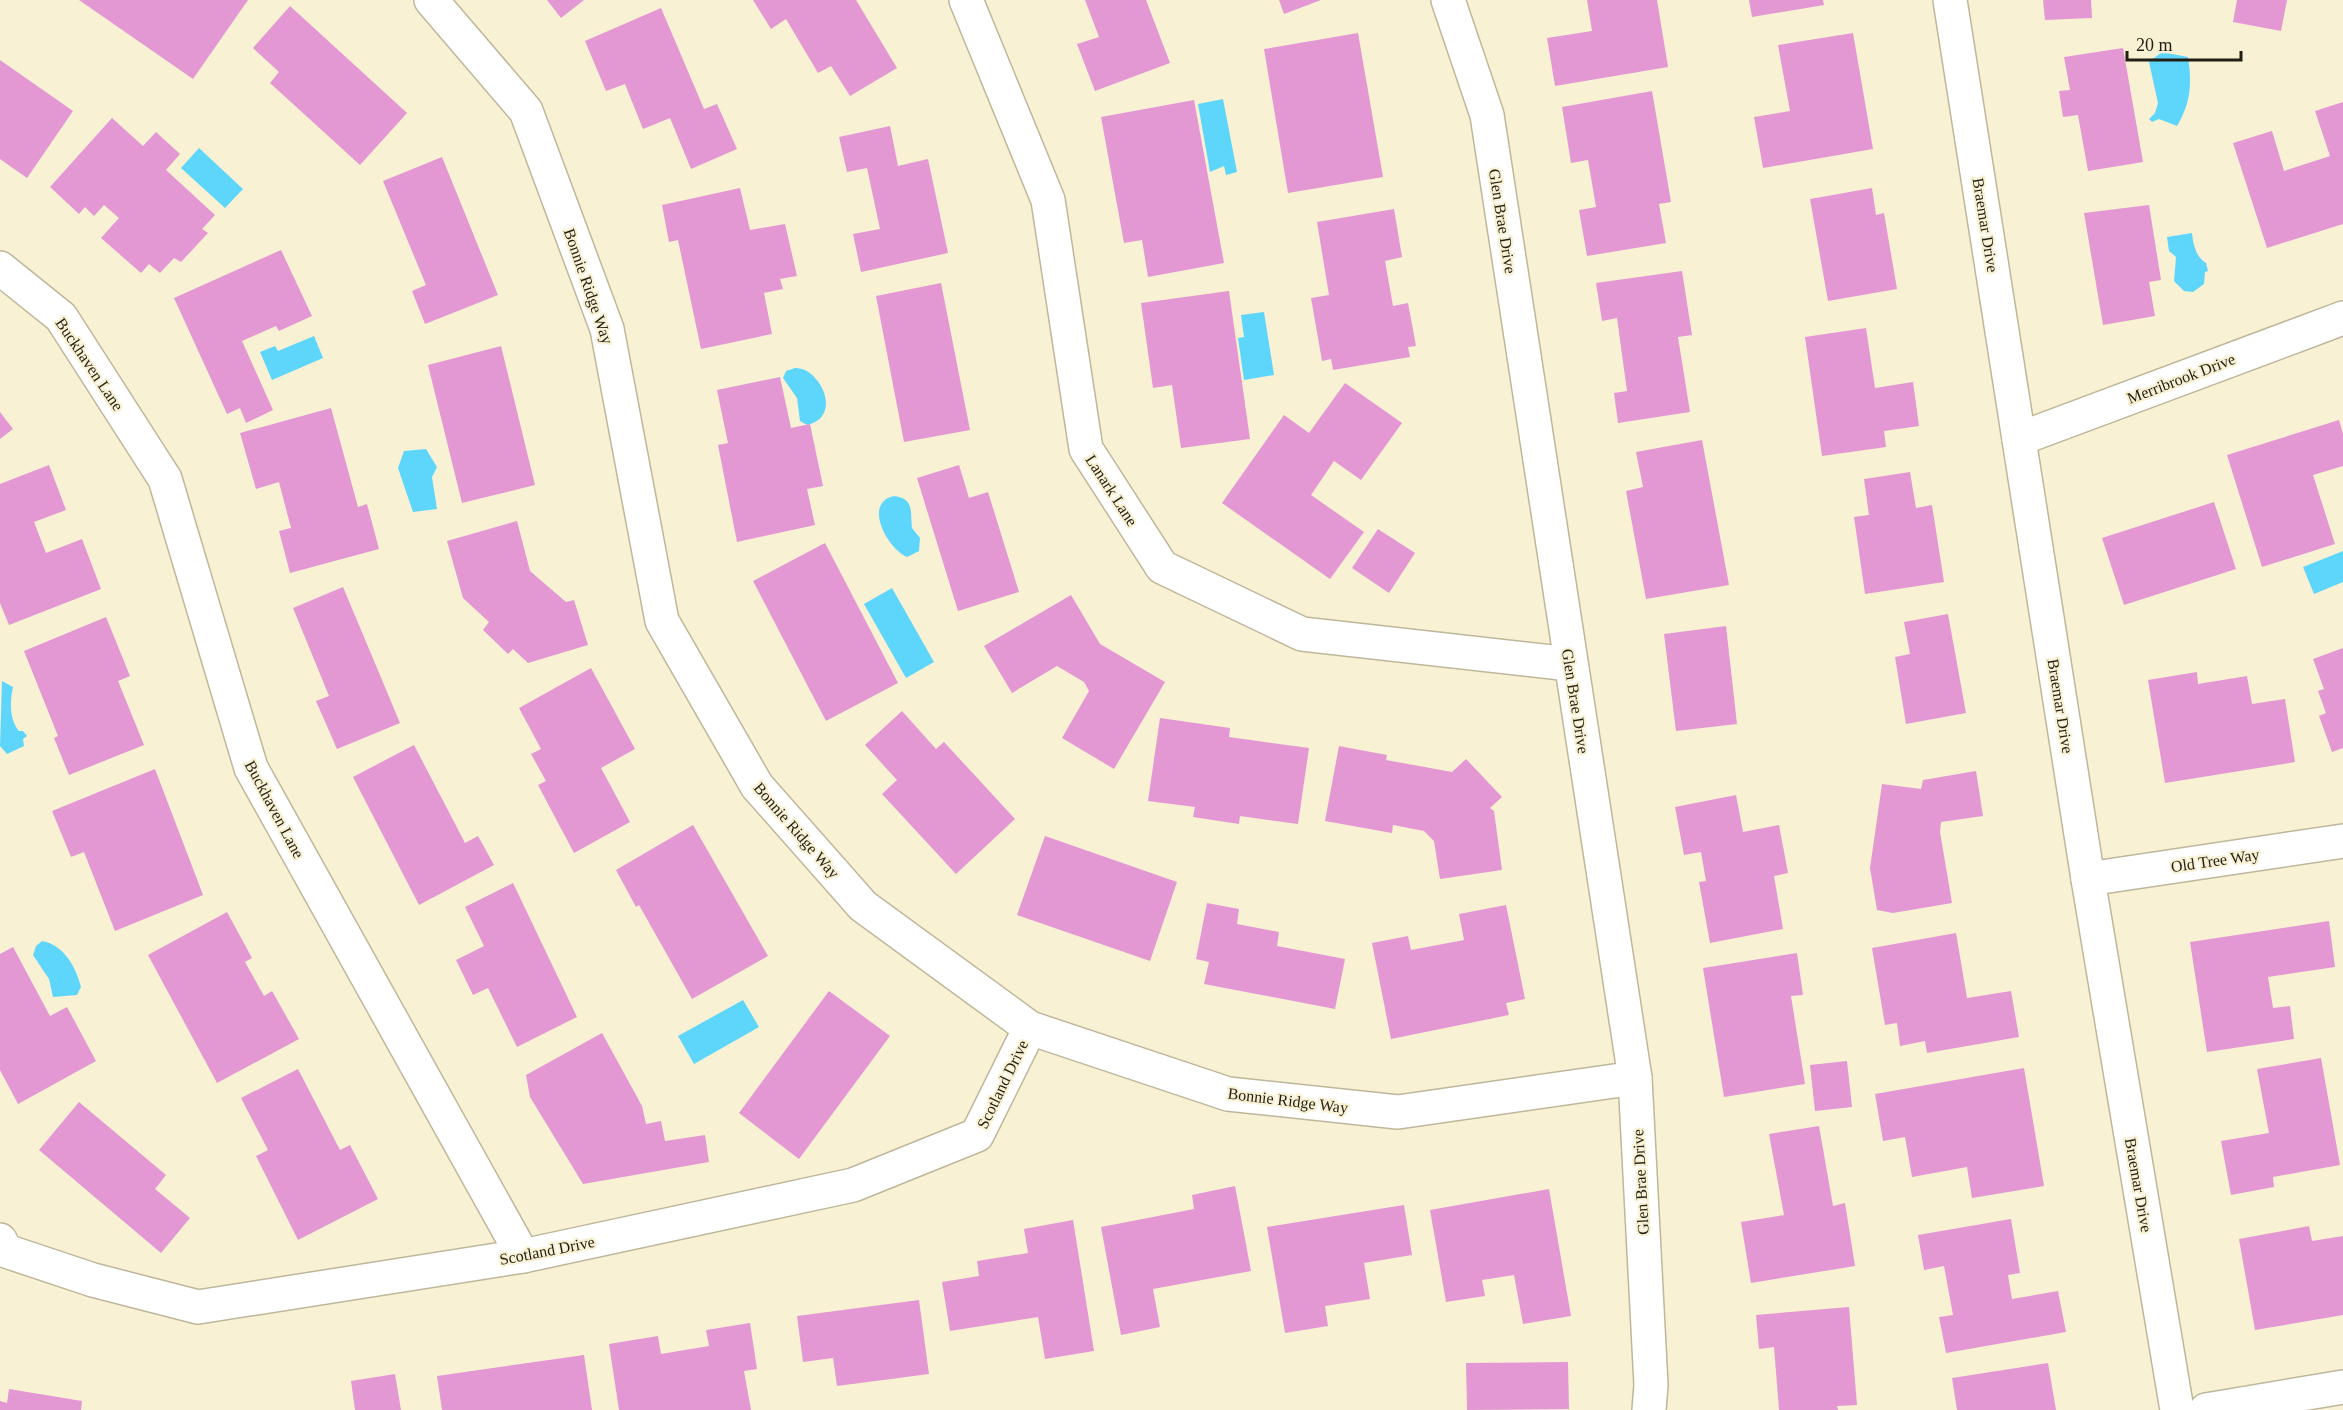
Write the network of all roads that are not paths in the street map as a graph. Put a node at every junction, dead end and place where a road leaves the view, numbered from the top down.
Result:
1 (431, 0) edge
2 (966, 0) edge
3 (1448, 0) edge
4 (1950, 0) edge
5 (0, 268) edge
6 (2343, 318) edge
7 (2019, 439) junction
8 (1570, 664) junction
9 (2343, 841) edge
10 (2088, 879) junction
11 (1030, 1028) junction
12 (1635, 1078) junction
13 (2, 1250) edge
14 (523, 1256) junction
15 (2343, 1387) edge
16 (1649, 1410) edge
17 (2177, 1410) edge
18 (2206, 1410) edge

1 - 11 street, Bonnie Ridge Way
2 - 8 street, Lanark Lane
3 - 8 street, Glen Brae Drive
4 - 7 street, Braemar Drive
5 - 14 street, Buckhaven Lane
6 - 7 street, Merribrook Drive
7 - 10 street, Braemar Drive
8 - 12 street, Glen Brae Drive
9 - 10 street, Old Tree Way
10 - 17 street, Braemar Drive
11 - 12 street, Bonnie Ridge Way
11 - 14 street, Scotland Drive
12 - 16 street, Glen Brae Drive
13 - 14 street, Scotland Drive
15 - 18 street

